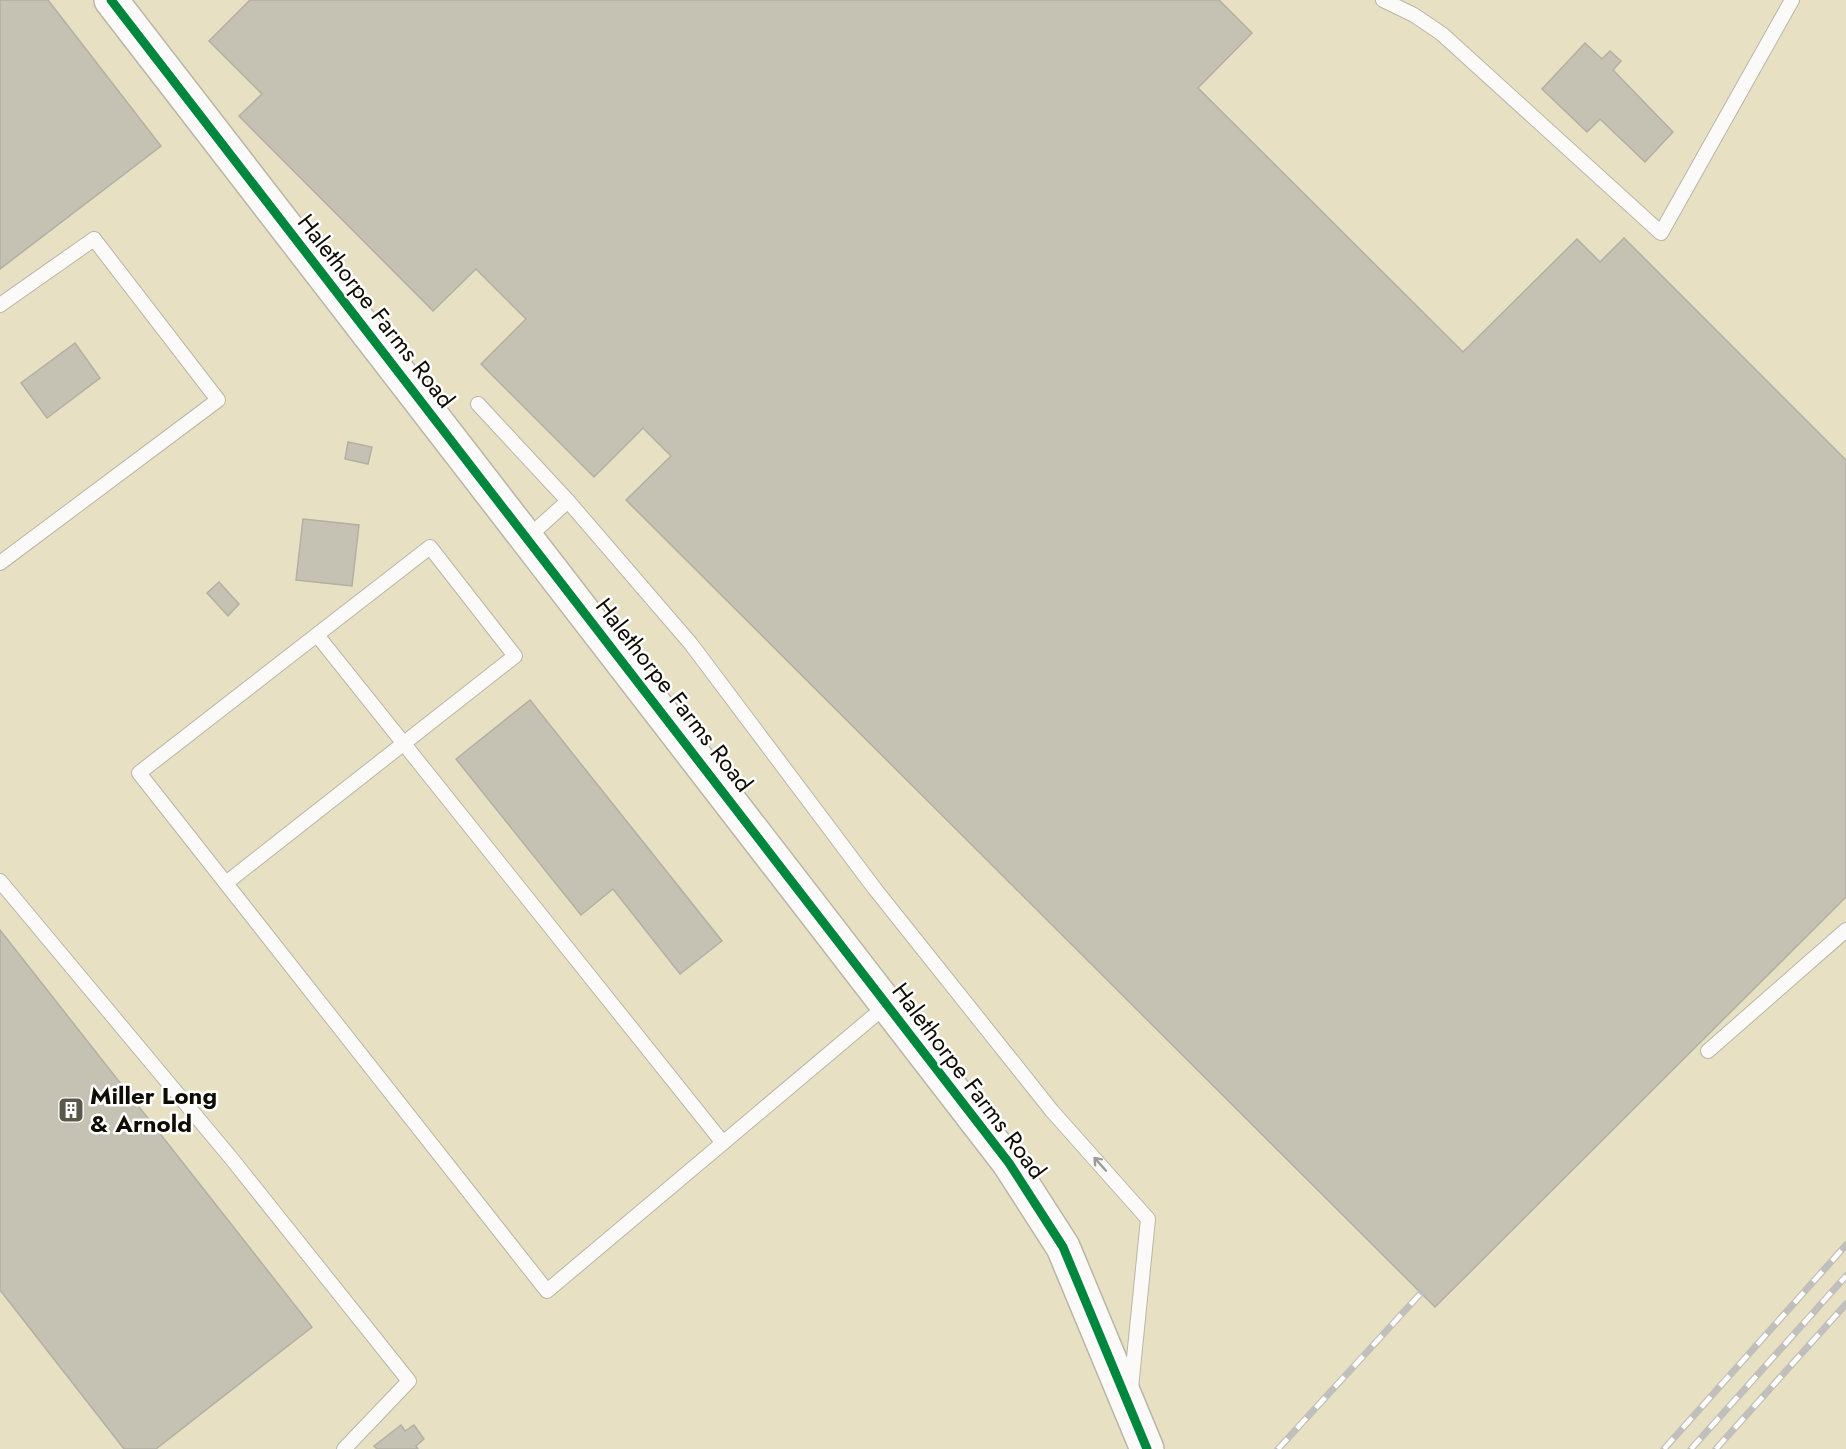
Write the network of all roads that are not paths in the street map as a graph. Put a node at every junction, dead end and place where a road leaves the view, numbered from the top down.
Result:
1 (111, 0) edge
2 (1383, 0) edge
3 (1792, 0) edge
4 (0, 305) edge
5 (478, 404) dead end
6 (568, 501) junction
7 (527, 538) junction
8 (0, 563) edge
9 (317, 635) junction
10 (405, 742) junction
11 (0, 881) edge
12 (226, 883) junction
13 (1846, 930) edge
14 (888, 1004) junction
15 (1708, 1051) dead end
16 (723, 1143) junction
17 (1129, 1405) junction
18 (344, 1449) edge
19 (1147, 1449) edge

1 - 7 street, Halethorpe Farms Road
2 - 3 lane
4 - 8 lane
5 - 6 lane
6 - 7 lane
17 -> 6 lane
7 - 14 street, Halethorpe Farms Road
9 - 10 lane
9 - 10 lane
9 - 12 lane
10 - 12 lane
10 - 16 lane
11 - 18 lane
12 - 16 lane
13 - 15 lane
14 - 16 lane
14 - 17 street, Halethorpe Farms Road
17 - 19 street, Halethorpe Farms Road

